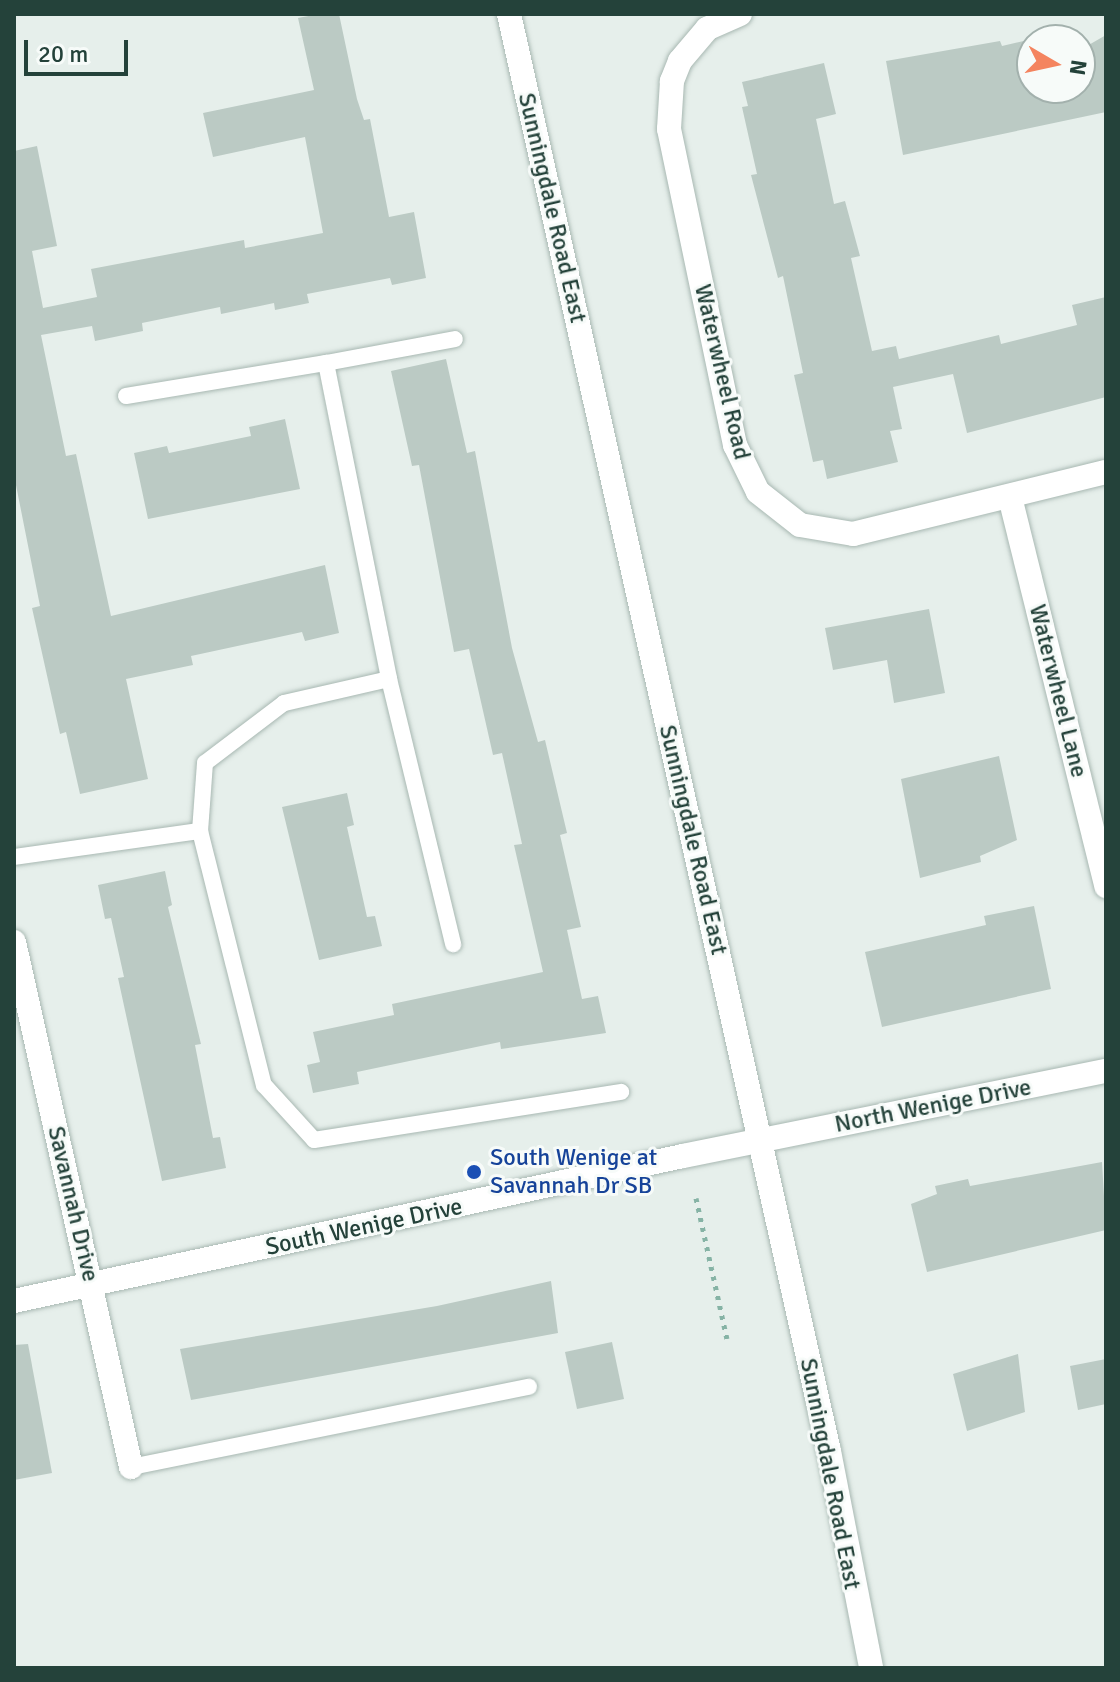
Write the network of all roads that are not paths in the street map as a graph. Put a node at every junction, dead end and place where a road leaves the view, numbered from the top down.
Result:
1 (509, 14) edge
2 (740, 14) edge
3 (455, 339) dead end
4 (326, 363) junction
5 (126, 396) dead end
6 (1106, 472) edge
7 (1010, 497) junction
8 (389, 679) junction
9 (200, 831) junction
10 (14, 857) edge
11 (1106, 886) edge
12 (14, 942) edge
13 (453, 944) dead end
14 (1106, 1071) edge
15 (621, 1092) dead end
16 (760, 1141) junction
17 (92, 1285) junction
18 (14, 1301) edge
19 (529, 1387) dead end
20 (131, 1467) joint
21 (871, 1668) edge

1 - 16 street, Sunningdale Road East
2 - 7 street, Waterwheel Road
3 - 4 lane
4 - 5 lane
4 - 8 lane
6 - 7 street, Waterwheel Road
7 - 11 street, Waterwheel Lane
8 - 9 lane
8 - 13 lane
9 - 10 lane
9 - 15 lane
12 - 17 street, Savannah Drive
14 - 16 street, North Wenige Drive
16 - 17 street, South Wenige Drive
16 - 21 street, Sunningdale Road East
17 - 18 street, South Wenige Drive
17 - 20 street, Savannah Drive
19 - 20 lane

